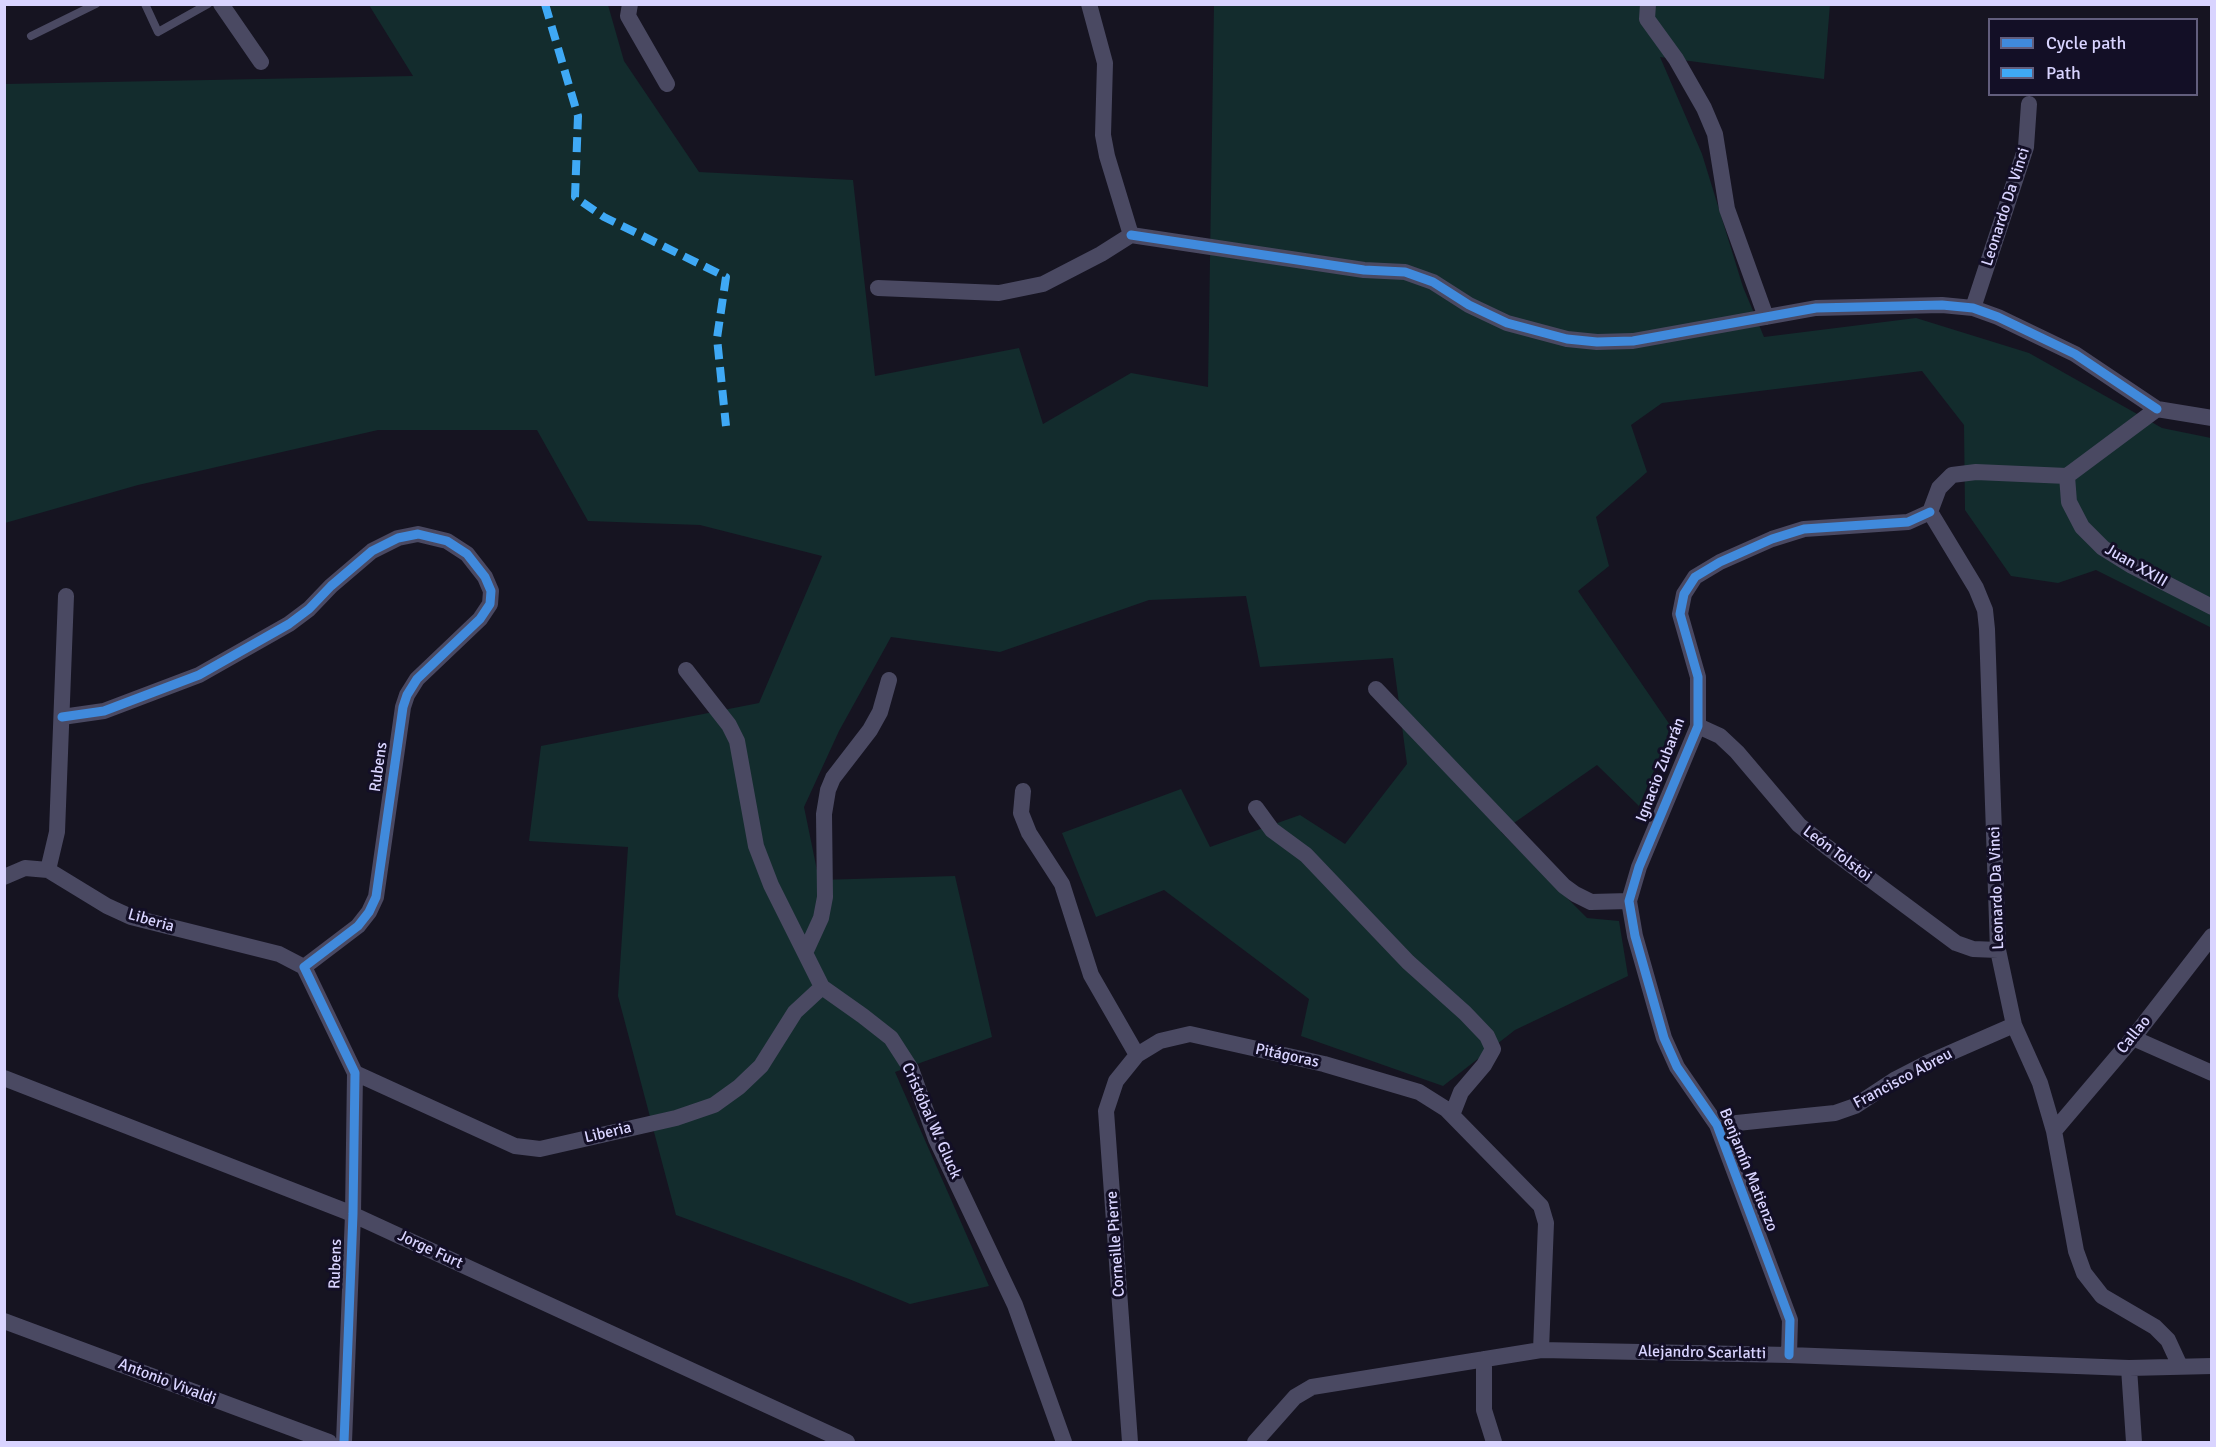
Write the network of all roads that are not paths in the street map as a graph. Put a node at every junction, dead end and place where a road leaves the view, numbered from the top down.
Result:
1 (96, 4) edge
2 (145, 4) edge
3 (208, 4) edge
4 (221, 4) edge
5 (630, 4) edge
6 (1089, 4) edge
7 (1648, 4) edge
8 (31, 36) dead end
9 (261, 62) dead end
10 (667, 84) dead end
11 (2029, 104) dead end
12 (1131, 235) junction
13 (878, 288) dead end
14 (1973, 308) junction
15 (1766, 317) junction
16 (2157, 408) junction
17 (2211, 418) edge
18 (2067, 476) junction
19 (1930, 512) junction
20 (66, 596) dead end
21 (2211, 606) edge
22 (686, 670) dead end
23 (889, 680) dead end
24 (1376, 689) dead end
25 (62, 717) junction
26 (1698, 726) junction
27 (1023, 791) dead end
28 (1256, 808) dead end
29 (48, 870) junction
30 (4, 877) edge
31 (1629, 901) junction
32 (1635, 936) joint
33 (2211, 936) edge
34 (1998, 950) junction
35 (805, 953) junction
36 (304, 967) junction
37 (822, 987) junction
38 (2013, 1025) junction
39 (2133, 1038) junction
40 (1137, 1055) junction
41 (355, 1073) junction
42 (2211, 1073) edge
43 (4, 1078) edge
44 (1452, 1115) junction
45 (1717, 1125) junction
46 (2054, 1131) junction
47 (352, 1214) junction
48 (4, 1321) edge
49 (1541, 1350) junction
50 (1789, 1355) junction
51 (1484, 1359) junction
52 (2180, 1366) junction
53 (2211, 1366) edge
54 (2129, 1368) junction
55 (329, 1443) edge
56 (344, 1443) edge
57 (847, 1443) edge
58 (1064, 1443) edge
59 (1130, 1443) edge
60 (1255, 1443) edge
61 (1494, 1443) edge
62 (2134, 1443) edge

1 - 8 lane
2 - 3 lane
4 - 9 street
5 - 10 street
6 - 12 street
7 - 15 street
11 - 14 street, Leonardo Da Vinci
12 - 13 street
12 - 15 street
14 - 15 street
14 - 16 street
16 - 17 street
16 - 18 street
18 - 19 street
18 - 21 street, Juan XXIII
19 - 26 street, Ignacio Zubarán
19 - 34 street, Leonardo Da Vinci
20 - 25 street
22 - 35 street, Cristóbal W. Gluck
23 - 35 street
24 - 31 street
25 - 29 street
25 - 36 street, Rubens
26 - 31 street, Ignacio Zubarán
26 - 34 street, León Tolstoi
27 - 40 street
28 - 44 street
29 - 30 street
29 - 36 street, Liberia
31 - 32 street, Ignacio Zubarán
32 - 45 street, Benjamín Matienzo
33 - 39 street, Callao
34 - 38 street, Leonardo Da Vinci
35 - 37 street, Cristóbal W. Gluck
36 - 41 street, Rubens
37 - 41 street, Liberia
37 - 58 street, Cristóbal W. Gluck
38 - 45 street, Francisco Abreu
38 - 46 street, Leonardo Da Vinci
39 - 42 street
39 - 46 street, Callao
40 - 44 street, Pitágoras
40 - 59 street, Corneille Pierre
41 - 47 street, Rubens
43 - 47 street, Jorge Furt
44 - 49 street, Pitágoras
45 - 50 street, Benjamín Matienzo
46 - 52 street, Leonardo Da Vinci
47 - 56 street, Rubens
47 - 57 street, Jorge Furt
48 - 55 street, Antonio Vivaldi
49 - 50 street, Alejandro Scarlatti
49 - 51 street, Alejandro Scarlatti
50 - 54 street, Alejandro Scarlatti
51 - 60 street, Alejandro Scarlatti
51 - 61 street
52 - 53 street, Alejandro Scarlatti
52 - 54 street, Alejandro Scarlatti
54 - 62 street

